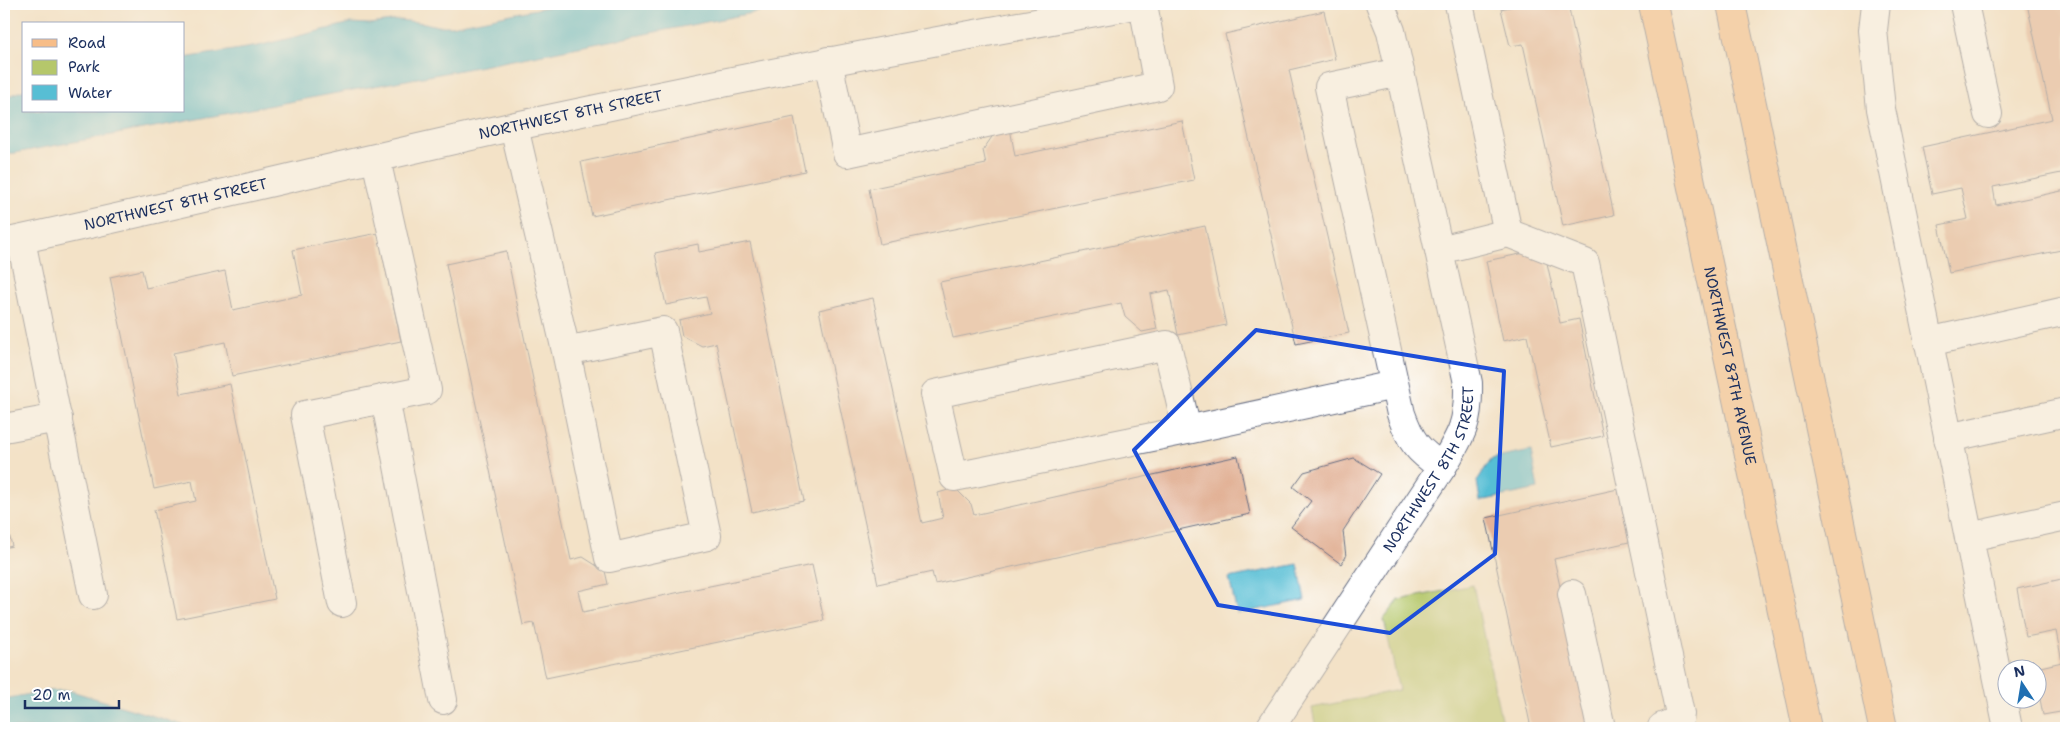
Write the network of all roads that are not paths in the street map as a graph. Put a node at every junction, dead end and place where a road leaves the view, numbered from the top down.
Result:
1 (1142, 4) edge
2 (1380, 4) edge
3 (1459, 4) edge
4 (1653, 4) edge
5 (1730, 4) edge
6 (1876, 4) edge
7 (1964, 4) edge
8 (828, 61) junction
9 (1400, 72) junction
10 (1988, 114) dead end
11 (514, 127) junction
12 (376, 159) junction
13 (1508, 233) junction
14 (12, 242) edge
15 (1440, 250) junction
16 (2066, 310) edge
17 (1928, 342) junction
18 (566, 351) junction
19 (1394, 385) junction
20 (385, 398) junction
21 (2066, 412) edge
22 (58, 418) junction
23 (4, 428) edge
24 (1187, 430) junction
25 (1948, 438) junction
26 (1442, 467) junction
27 (2066, 516) edge
28 (1969, 537) junction
29 (1572, 594) dead end
30 (93, 595) dead end
31 (342, 603) dead end
32 (443, 700) dead end
33 (1270, 728) edge
34 (1601, 728) edge
35 (1659, 728) edge
36 (1808, 728) edge
37 (1883, 728) edge
38 (2008, 728) edge

1 - 8 lane, NORTHWEST 8TH STREET
1 - 8 lane
2 - 9 lane, NORTHWEST 8TH STREET
3 - 13 lane
4 - 36 main road, NORTHWEST 87TH AVENUE
5 - 37 main road
6 - 17 lane
7 - 10 lane
8 - 11 lane, NORTHWEST 8TH STREET
9 - 15 lane, NORTHWEST 8TH STREET
9 - 19 lane
11 - 12 lane, NORTHWEST 8TH STREET
11 - 18 lane
12 - 14 lane, NORTHWEST 8TH STREET
12 - 20 lane
13 - 15 lane
13 - 35 lane
14 - 22 lane
15 - 26 lane, NORTHWEST 8TH STREET
16 - 17 lane
17 - 25 lane
18 - 18 lane
19 - 24 lane
19 - 26 lane
20 - 31 lane
20 - 32 lane
21 - 25 lane
22 - 23 lane
22 - 30 lane
24 - 24 lane
25 - 28 lane
26 - 33 lane, NORTHWEST 8TH STREET
27 - 28 lane
28 - 38 lane
29 - 34 lane

